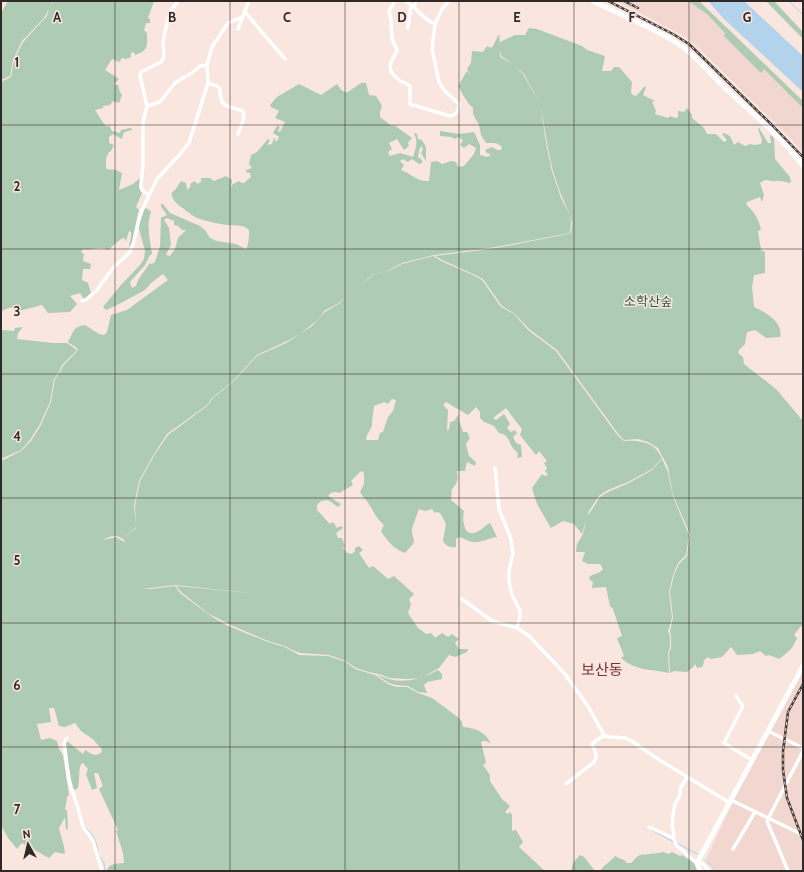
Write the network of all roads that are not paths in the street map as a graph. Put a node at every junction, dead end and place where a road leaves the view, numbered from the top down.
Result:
1 (178, 1) edge
2 (249, 1) edge
3 (395, 1) edge
4 (405, 1) edge
5 (416, 1) edge
6 (449, 1) edge
7 (592, 1) edge
8 (413, 6) junction
9 (244, 11) junction
10 (242, 17) junction
11 (435, 24) junction
12 (408, 28) dead end
13 (238, 29) dead end
14 (286, 59) dead end
15 (207, 65) junction
16 (208, 83) junction
17 (147, 106) junction
18 (238, 134) dead end
19 (803, 166) edge
20 (148, 195) junction
21 (82, 301) dead end
22 (495, 468) dead end
23 (462, 599) dead end
24 (517, 628) junction
25 (803, 666) edge
26 (736, 696) dead end
27 (768, 730) junction
28 (604, 735) junction
29 (66, 738) dead end
30 (803, 750) edge
31 (752, 760) junction
32 (687, 777) junction
33 (566, 784) dead end
34 (731, 801) junction
35 (755, 812) junction
36 (768, 818) junction
37 (649, 827) dead end
38 (803, 835) edge
39 (674, 840) junction
40 (733, 849) dead end
41 (698, 862) junction
42 (102, 871) edge
43 (700, 871) edge
44 (709, 871) edge
45 (788, 871) edge

1 - 17 street
2 - 9 street
3 - 11 street
4 - 8 street
5 - 8 street
6 - 11 street
7 - 19 main road
8 - 11 street
8 - 12 street
9 - 10 street
9 - 14 street
10 - 13 street
10 - 15 street
15 - 16 street
15 - 17 street
16 - 18 street
16 - 20 street
17 - 20 street
20 - 21 street
22 - 24 street
23 - 24 street
24 - 28 street
25 - 27 main road
26 - 31 street
27 - 30 street
27 - 31 main road
28 - 32 street
28 - 33 street
29 - 42 street
30 - 36 street
31 - 34 main road
32 - 34 street
32 - 39 street
34 - 35 street
34 - 41 main road
35 - 36 street
35 - 40 street
36 - 38 street
36 - 45 street
37 - 39 street
39 - 41 street
41 - 43 main road
41 - 44 street

